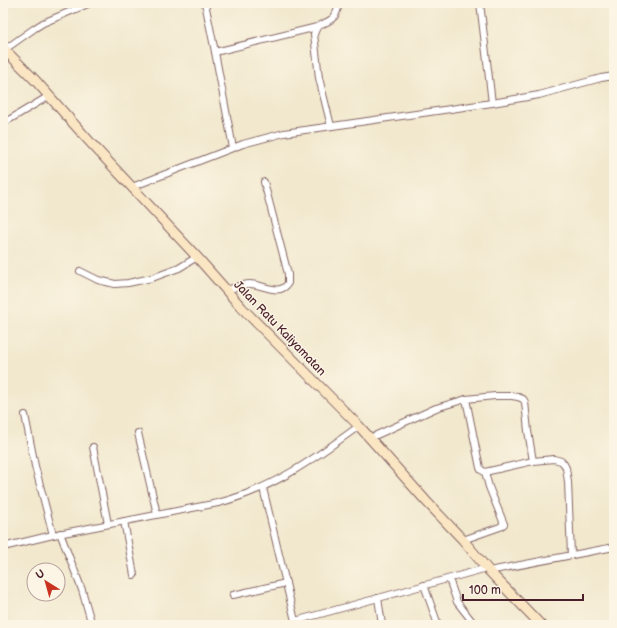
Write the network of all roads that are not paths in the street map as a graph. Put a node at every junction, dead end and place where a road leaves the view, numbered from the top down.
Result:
1 (88, 3) edge
2 (205, 3) edge
3 (339, 3) edge
4 (480, 3) edge
5 (317, 27) junction
6 (4, 49) edge
7 (215, 52) junction
8 (614, 76) edge
9 (49, 96) junction
10 (492, 103) junction
11 (3, 123) edge
12 (331, 126) junction
13 (233, 148) junction
14 (264, 182) dead end
15 (132, 187) junction
16 (197, 257) junction
17 (80, 271) dead end
18 (226, 290) junction
19 (466, 399) junction
20 (25, 415) dead end
21 (359, 426) junction
22 (138, 433) dead end
23 (370, 438) junction
24 (93, 447) dead end
25 (533, 461) junction
26 (485, 472) junction
27 (263, 488) junction
28 (157, 514) junction
29 (124, 520) junction
30 (108, 524) junction
31 (60, 533) junction
32 (52, 534) junction
33 (463, 540) junction
34 (3, 547) edge
35 (614, 547) edge
36 (571, 555) junction
37 (488, 570) junction
38 (134, 575) dead end
39 (449, 579) junction
40 (286, 583) junction
41 (424, 586) junction
42 (233, 595) dead end
43 (378, 598) junction
44 (437, 622) dead end
45 (296, 623) edge
46 (92, 625) edge
47 (382, 625) edge
48 (475, 625) edge
49 (540, 625) edge

1 - 6 street
2 - 7 street
3 - 5 street
4 - 10 street
5 - 7 street
5 - 12 street
6 - 9 main road, Jalan Ratu Kaliyamatan
7 - 13 street
8 - 10 street
9 - 11 street
9 - 15 main road, Jalan Ratu Kaliyamatan
10 - 12 street
12 - 13 street
13 - 15 street
14 - 18 street
15 - 16 main road, Jalan Ratu Kaliyamatan
16 - 17 street
16 - 18 main road, Jalan Ratu Kaliyamatan
18 - 21 main road, Jalan Ratu Kaliyamatan
19 - 23 street
19 - 25 street
19 - 26 street
20 - 32 street
21 - 23 main road, Jalan Ratu Kaliyamatan
21 - 27 street
22 - 28 street
23 - 33 main road, Jalan Ratu Kaliyamatan
24 - 30 street
25 - 26 street
25 - 36 street
26 - 33 street
27 - 28 street
27 - 40 street
28 - 29 street
29 - 30 street
29 - 38 street
30 - 31 street
31 - 32 street
31 - 46 street
32 - 34 street
33 - 37 main road, Jalan Ratu Kaliyamatan
35 - 36 street
36 - 37 street
37 - 39 street
37 - 49 main road, Jalan Ratu Kaliyamatan
39 - 41 street
39 - 48 street
40 - 42 street
40 - 45 street
41 - 43 street
41 - 44 street
43 - 45 street
43 - 47 street

